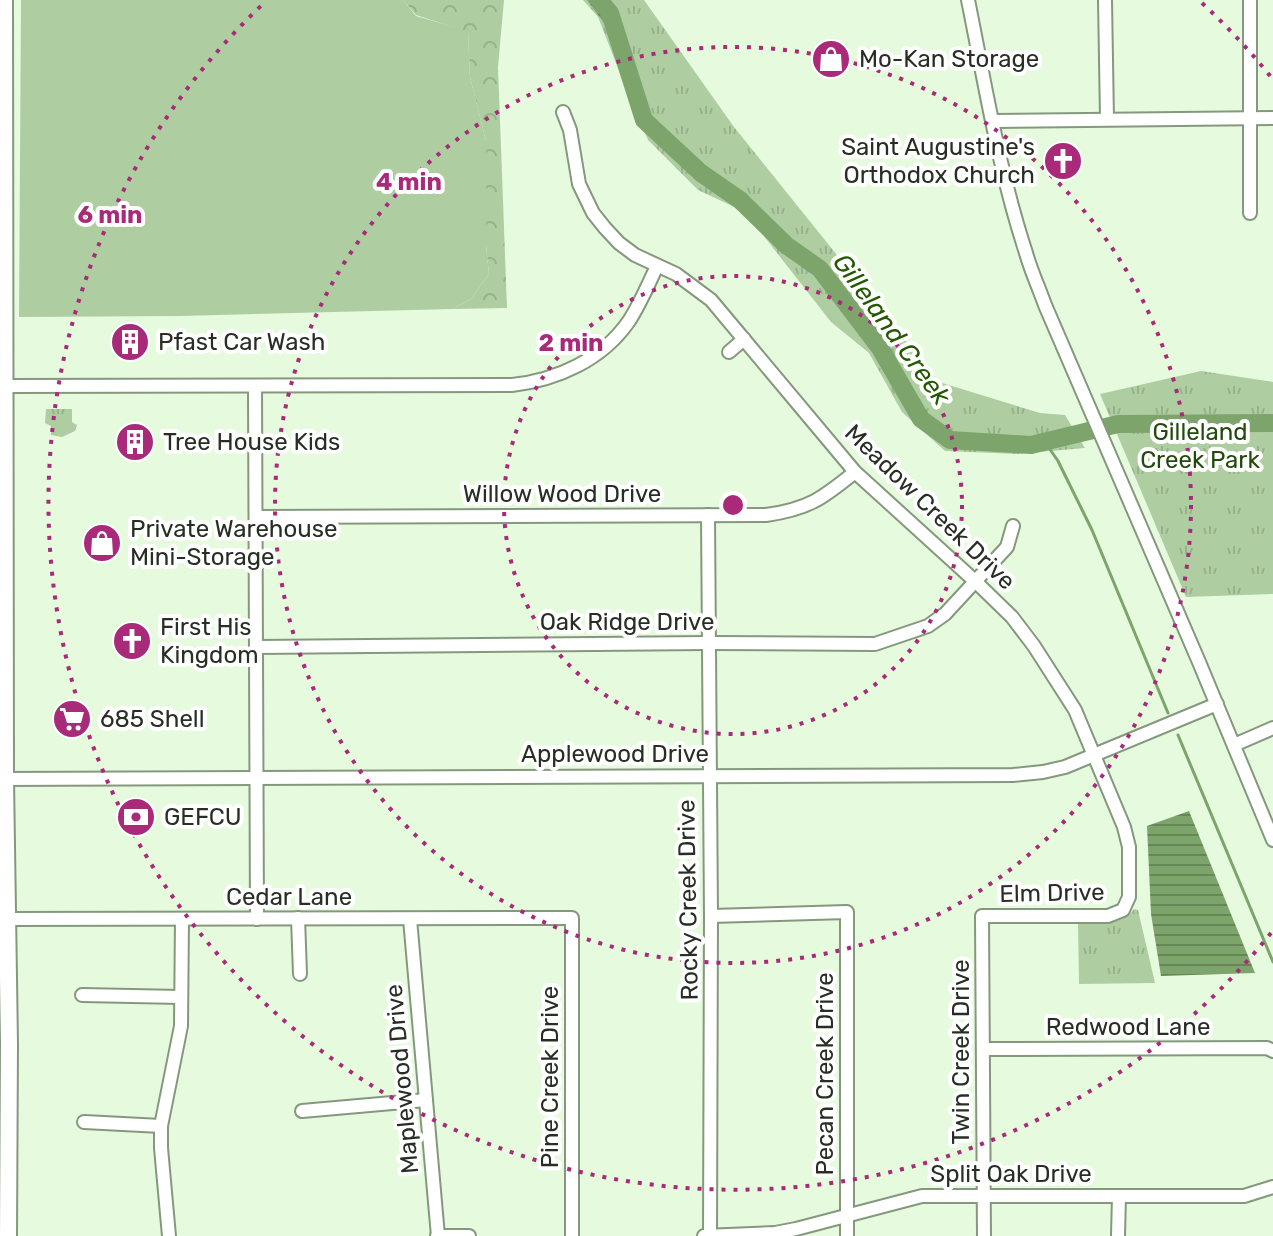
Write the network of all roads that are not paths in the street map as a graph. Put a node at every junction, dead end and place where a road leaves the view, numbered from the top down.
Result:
1 (4, 0) edge
2 (968, 0) edge
3 (1105, 0) edge
4 (1250, 0) edge
5 (563, 112) dead end
6 (1273, 118) edge
7 (1107, 119) junction
8 (1250, 119) junction
9 (993, 121) junction
10 (1250, 213) dead end
11 (657, 266) junction
12 (3, 268) edge
13 (744, 339) junction
14 (729, 352) dead end
15 (6, 386) junction
16 (255, 386) junction
17 (855, 472) junction
18 (708, 515) junction
19 (256, 517) junction
20 (1013, 526) dead end
21 (976, 582) junction
22 (708, 643) junction
23 (257, 647) junction
24 (1217, 704) junction
25 (1273, 728) edge
26 (1234, 745) junction
27 (1095, 755) junction
28 (708, 776) junction
29 (258, 777) junction
30 (3, 779) edge
31 (1273, 840) edge
32 (1123, 910) joint
33 (711, 916) junction
34 (982, 916) joint
35 (298, 918) junction
36 (572, 918) joint
37 (7, 919) junction
38 (182, 919) junction
39 (257, 919) junction
40 (410, 919) junction
41 (300, 974) dead end
42 (82, 995) dead end
43 (181, 997) junction
44 (983, 1049) junction
45 (1273, 1051) edge
46 (426, 1100) junction
47 (302, 1111) dead end
48 (84, 1122) dead end
49 (161, 1126) junction
50 (1273, 1187) edge
51 (984, 1195) junction
52 (1119, 1196) junction
53 (847, 1215) junction
54 (8, 1236) edge
55 (169, 1236) edge
56 (438, 1236) edge
57 (469, 1236) edge
58 (572, 1236) edge
59 (704, 1236) edge
60 (710, 1236) edge
61 (847, 1236) edge
62 (984, 1236) edge
63 (1118, 1236) edge

1 - 12 main road
2 - 9 street
3 - 7 street
4 - 8 street
5 - 11 street, Meadow Creek Drive
6 - 8 street
7 - 8 street
7 - 9 street
8 - 10 street
9 - 24 street
11 - 13 street, Meadow Creek Drive
11 - 16 street
12 - 15 main road
13 - 14 street
13 - 17 street, Meadow Creek Drive
15 - 16 street
15 - 30 main road
16 - 19 street
17 - 18 street, Willow Wood Drive
17 - 21 street, Meadow Creek Drive
18 - 19 street, Willow Wood Drive
18 - 22 street, Rocky Creek Drive
19 - 23 street
20 - 21 street, Oak Ridge Drive
21 - 22 street, Oak Ridge Drive
21 - 27 street, Meadow Creek Drive
22 - 23 street, Oak Ridge Drive
22 - 28 street, Rocky Creek Drive
23 - 29 street
24 - 26 street
24 - 27 street, Applewood Drive
25 - 26 street
26 - 31 street
27 - 28 street, Applewood Drive
27 - 32 street, Meadow Creek Drive
28 - 29 street, Applewood Drive
28 - 33 street, Rocky Creek Drive
29 - 30 street, Applewood Drive
29 - 39 street
30 - 37 main road
32 - 34 street, Elm Drive
33 - 53 street, Pecan Creek Drive
33 - 60 street, Rocky Creek Drive
34 - 44 street, Twin Creek Drive
35 - 39 street, Cedar Lane
35 - 40 street, Cedar Lane
35 - 41 street
36 - 40 street, Cedar Lane
36 - 58 street, Pine Creek Drive
37 - 38 street, Cedar Lane
37 - 54 main road
38 - 39 street, Cedar Lane
38 - 43 street
40 - 46 street, Maplewood Drive
42 - 43 street
43 - 49 street
44 - 45 street, Redwood Lane
44 - 51 street, Twin Creek Drive
46 - 47 street
46 - 56 street, Maplewood Drive
48 - 49 street
49 - 55 street
50 - 52 street, Split Oak Drive
51 - 52 street, Split Oak Drive
51 - 53 street, Split Oak Drive
51 - 62 street, Twin Creek Drive
52 - 63 street
53 - 60 street, Split Oak Drive
53 - 61 street, Pecan Creek Drive
56 - 57 street
59 - 60 street, Split Oak Drive

